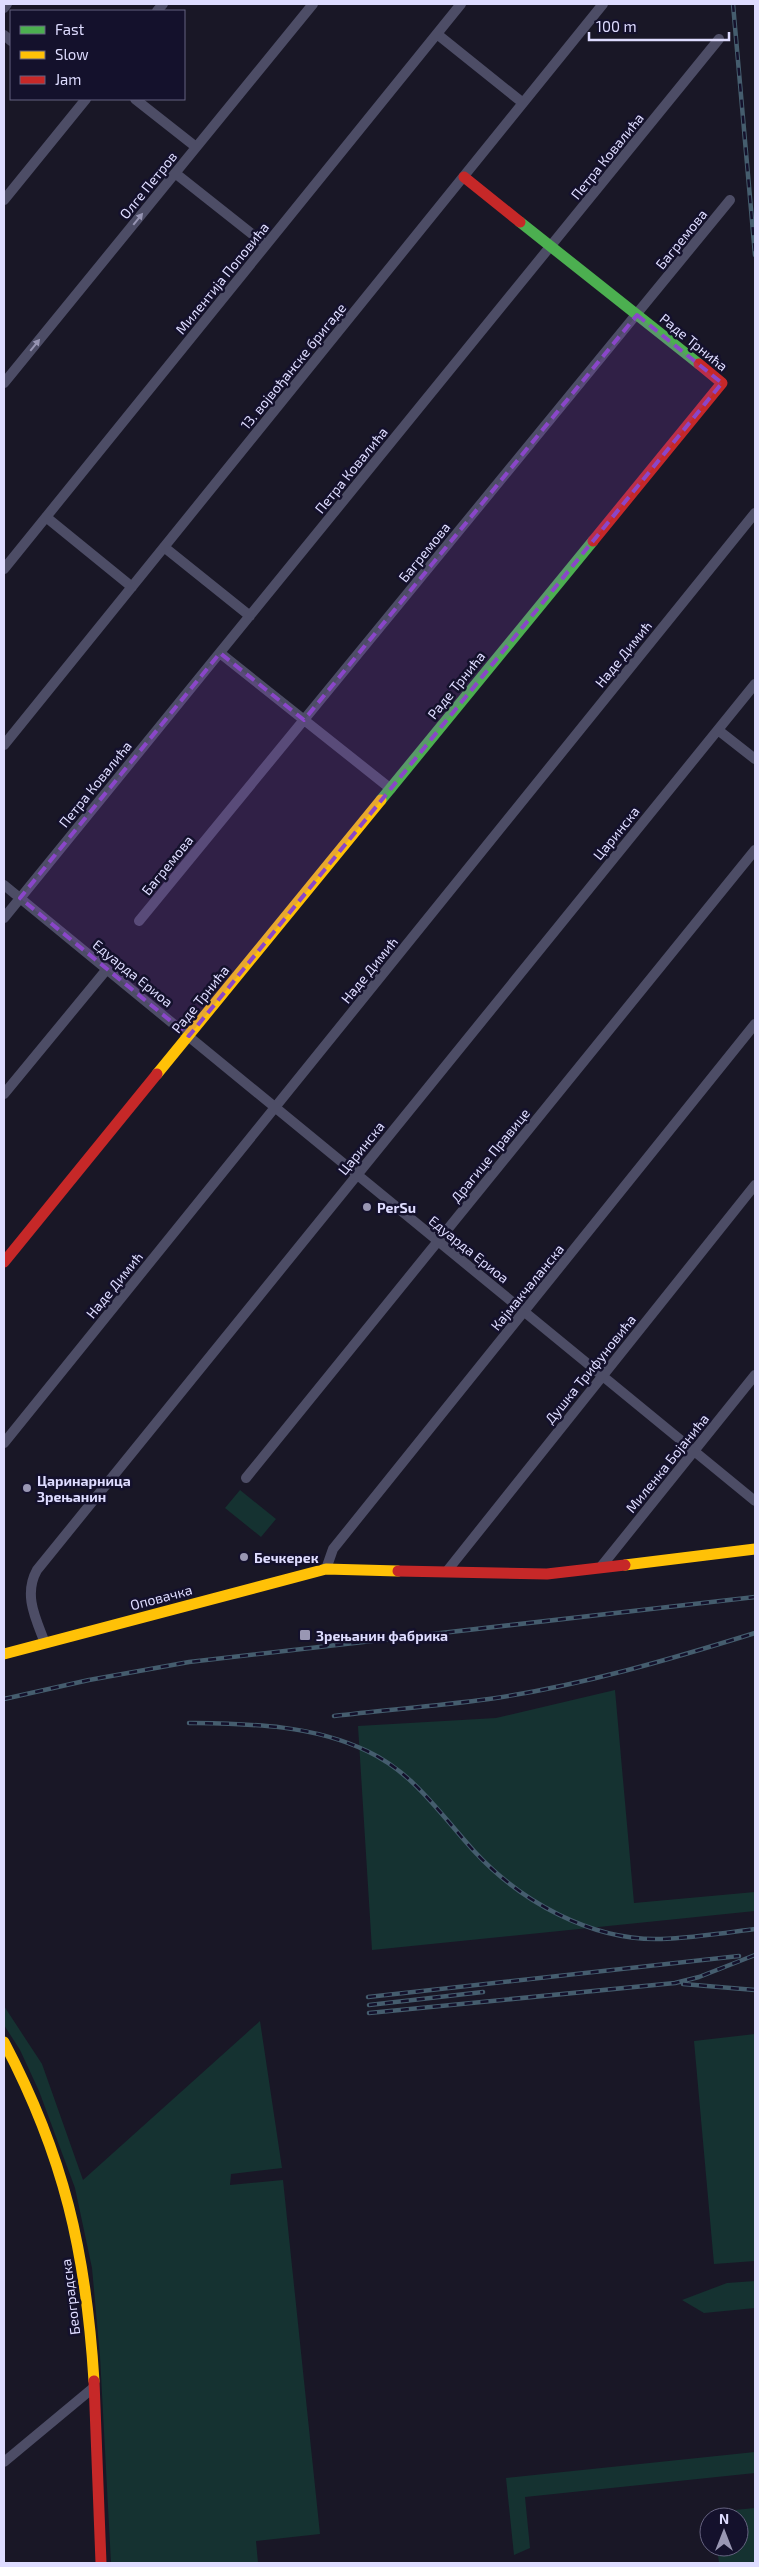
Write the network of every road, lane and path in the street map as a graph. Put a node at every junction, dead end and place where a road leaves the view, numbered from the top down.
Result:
1 (7, 4) edge
2 (313, 4) edge
3 (461, 4) edge
4 (604, 4) edge
5 (4, 8) edge
6 (436, 34) junction
7 (719, 39) dead end
8 (83, 100) edge
9 (136, 100) edge
10 (523, 103) junction
11 (196, 147) junction
12 (175, 173) junction
13 (464, 177) junction
14 (4, 200) edge
15 (730, 200) dead end
16 (266, 246) junction
17 (551, 246) junction
18 (637, 315) junction
19 (4, 383) edge
20 (755, 513) edge
21 (46, 517) junction
22 (164, 547) junction
23 (4, 568) edge
24 (132, 587) junction
25 (250, 616) junction
26 (220, 653) junction
27 (755, 684) edge
28 (304, 720) junction
29 (718, 730) junction
30 (4, 745) edge
31 (755, 759) edge
32 (391, 789) junction
33 (755, 850) edge
34 (4, 884) edge
35 (20, 898) junction
36 (4, 918) edge
37 (139, 921) dead end
38 (107, 969) junction
39 (755, 1024) edge
40 (189, 1036) junction
41 (4, 1094) edge
42 (275, 1107) junction
43 (357, 1175) junction
44 (755, 1185) edge
45 (438, 1241) junction
46 (4, 1262) edge
47 (524, 1312) junction
48 (603, 1375) junction
49 (755, 1375) edge
50 (4, 1443) edge
51 (695, 1452) junction
52 (246, 1478) dead end
53 (755, 1501) edge
54 (755, 1549) edge
55 (600, 1568) junction
56 (326, 1570) junction
57 (447, 1571) junction
58 (45, 1643) junction
59 (4, 1654) edge
60 (4, 2042) edge
61 (93, 2388) junction
62 (4, 2462) edge
63 (101, 2563) edge

1 - 5 street
2 - 11 street, Олге Петров
3 - 6 street, Милентија Поповића
4 - 10 street, 13. војвођанске бригаде
6 - 10 street
6 - 16 street, Милентија Поповића
7 - 17 street, Петра Ковалића
8 - 14 street
9 - 11 street
10 - 13 street, 13. војвођанске бригаде
11 - 12 street, Олге Петров
12 - 16 street
19 -> 12 street, Олге Петров
13 - 17 street, Раде Трнића
13 - 22 street, 13. војвођанске бригаде
15 - 18 street, Багремова
16 - 21 street, Милентија Поповића
17 - 18 street, Раде Трнића
17 - 25 street, Петра Ковалића
18 - 28 street, Багремова
18 - 32 street, Раде Трнића
20 - 42 street, Наде Димић
21 - 23 street, Милентија Поповића
21 - 24 street
22 - 24 street, 13. војвођанске бригаде
22 - 25 street
24 - 30 street, 13. војвођанске бригаде
25 - 26 street, Петра Ковалића
26 - 28 street
26 - 35 street, Петра Ковалића
27 - 29 street, Царинска
28 - 32 street
28 - 37 street, Багремова
29 - 31 street
29 - 43 street, Царинска
32 - 40 street, Раде Трнића
33 - 45 street, Драгице Правице
34 - 35 street, Едуарда Ериоа
35 - 36 street, Петра Ковалића
35 - 38 street, Едуарда Ериоа
38 - 40 street, Едуарда Ериоа
38 - 41 street
39 - 47 street, Кајмакчаланска
40 - 42 street, Едуарда Ериоа
40 - 46 street, Раде Трнића
42 - 43 street, Едуарда Ериоа
42 - 50 street, Наде Димић
43 - 45 street, Едуарда Ериоа
43 - 58 street, Царинска
44 - 48 street, Душка Трифуновића
45 - 47 street, Едуарда Ериоа
45 - 52 street, Драгице Правице
47 - 48 street, Едуарда Ериоа
47 - 56 street, Кајмакчаланска
48 - 51 street, Едуарда Ериоа
48 - 57 street, Душка Трифуновића
49 - 51 street, Миленка Бојанића
51 - 53 street, Едуарда Ериоа
51 - 55 street, Миленка Бојанића
54 - 55 street, Оповачка
55 - 57 street, Оповачка
56 - 57 street, Оповачка
56 - 58 street, Оповачка
58 - 59 street, Оповачка
60 - 61 street, Београдска
61 - 62 street
61 - 63 street, Београдска

